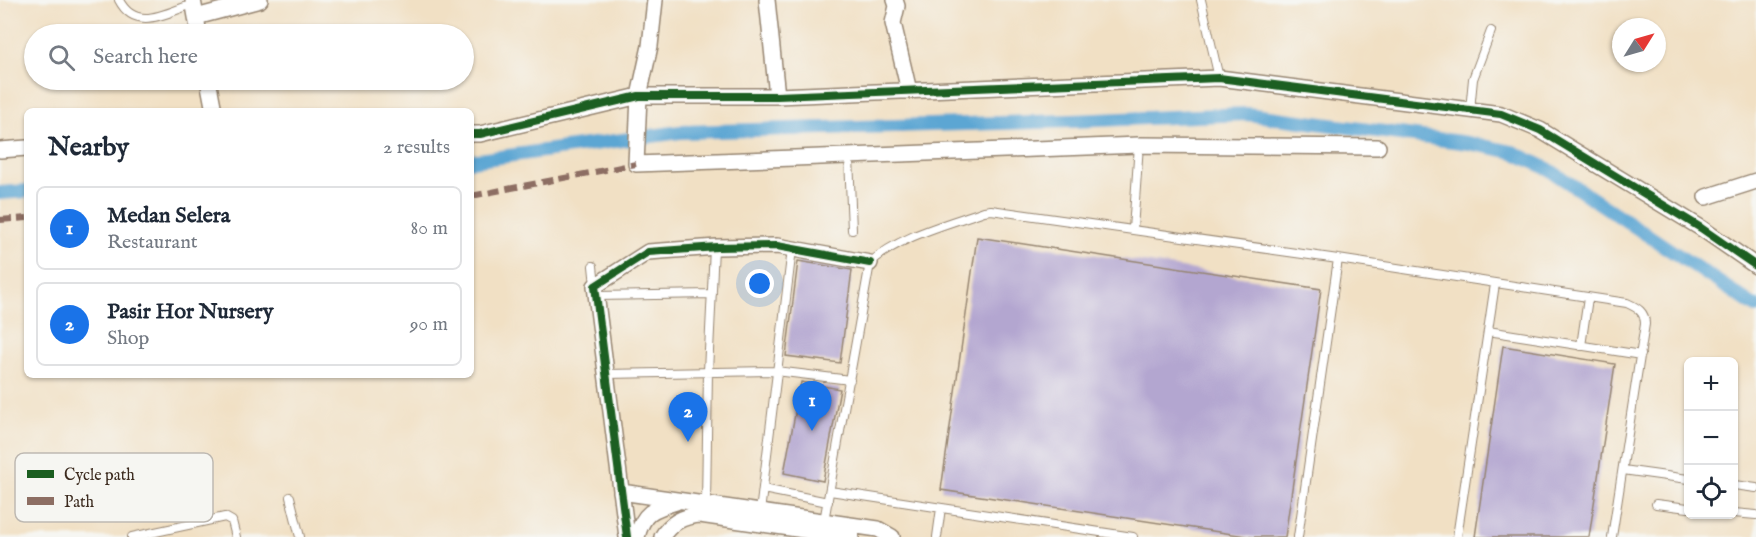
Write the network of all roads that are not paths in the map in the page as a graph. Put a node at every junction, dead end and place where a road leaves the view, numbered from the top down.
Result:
1 (119, 0) edge
2 (260, 0) edge
3 (655, 0) edge
4 (767, 0) edge
5 (895, 0) edge
6 (1201, 0) edge
7 (194, 7) edge
8 (197, 24) edge
9 (1491, 31) dead end
10 (1219, 78) junction
11 (210, 90) edge
12 (909, 91) junction
13 (639, 96) junction
14 (777, 96) junction
15 (213, 108) edge
16 (1470, 110) junction
17 (474, 134) edge
18 (1139, 145) junction
19 (1378, 147) dead end
20 (24, 148) edge
21 (0, 150) edge
22 (849, 157) junction
23 (1756, 181) edge
24 (1706, 197) dead end
25 (1133, 229) junction
26 (852, 230) dead end
27 (714, 248) junction
28 (792, 249) junction
29 (1338, 259) junction
30 (870, 263) junction
31 (593, 266) dead end
32 (1756, 266) edge
33 (1495, 284) junction
34 (596, 291) junction
35 (712, 294) junction
36 (1588, 298) junction
37 (1488, 331) junction
38 (1581, 346) junction
39 (1641, 355) junction
40 (708, 371) junction
41 (776, 371) junction
42 (606, 374) junction
43 (850, 380) junction
44 (1623, 470) junction
45 (1684, 477) edge
46 (1738, 485) edge
47 (1756, 488) edge
48 (763, 489) junction
49 (830, 491) junction
50 (621, 492) junction
51 (290, 497) dead end
52 (680, 500) junction
53 (828, 502) junction
54 (706, 504) junction
55 (1656, 504) dead end
56 (1684, 507) edge
57 (941, 508) junction
58 (760, 512) junction
59 (1738, 513) edge
60 (1756, 515) edge
61 (213, 520) edge
62 (824, 521) junction
63 (202, 522) edge
64 (1115, 536) edge
65 (132, 537) edge
66 (236, 537) edge
67 (300, 537) edge
68 (627, 537) edge
69 (637, 537) edge
70 (662, 537) edge
71 (851, 537) edge
72 (891, 537) edge
73 (937, 537) edge
74 (1133, 537) edge
75 (1298, 537) edge
76 (1457, 537) edge
77 (1612, 537) edge

1 - 7 lane
2 - 7 street
3 - 13 street
4 - 14 street
5 - 12 street
6 - 10 lane
7 - 8 street
9 - 16 lane
10 - 12 street
10 - 16 street
11 - 15 street
12 - 14 street
13 - 14 street
13 - 17 street
13 - 22 street
16 - 32 street
18 - 19 street
18 - 22 street
18 - 25 lane
20 - 21 street
22 - 26 lane
23 - 24 street
25 - 29 lane
25 - 30 lane
27 - 28 street
27 - 34 street
27 - 35 lane
28 - 30 street
28 - 41 lane
29 - 33 lane
29 - 75 lane
30 - 43 lane
31 - 34 lane
33 - 36 lane
33 - 37 lane
34 - 35 lane
34 - 42 street
35 - 40 lane
36 - 38 lane
36 - 39 lane
37 - 38 lane
37 - 76 lane
38 - 39 lane
39 - 44 lane
40 - 41 lane
40 - 42 lane
40 - 54 lane
41 - 43 lane
41 - 48 lane
42 - 50 street
43 - 49 lane
44 - 45 lane
44 - 77 lane
46 - 47 lane
48 - 53 lane
48 - 58 lane
49 - 53 lane
49 - 57 lane
50 - 52 street
50 - 68 street
51 - 67 lane
52 - 54 street
52 - 69 street
53 - 62 lane
54 - 58 street
55 - 56 lane
57 - 64 lane
57 - 73 lane
58 - 62 street
59 - 60 lane
61 - 66 lane
62 - 72 street
63 - 65 lane
64 - 74 lane
70 - 71 street

